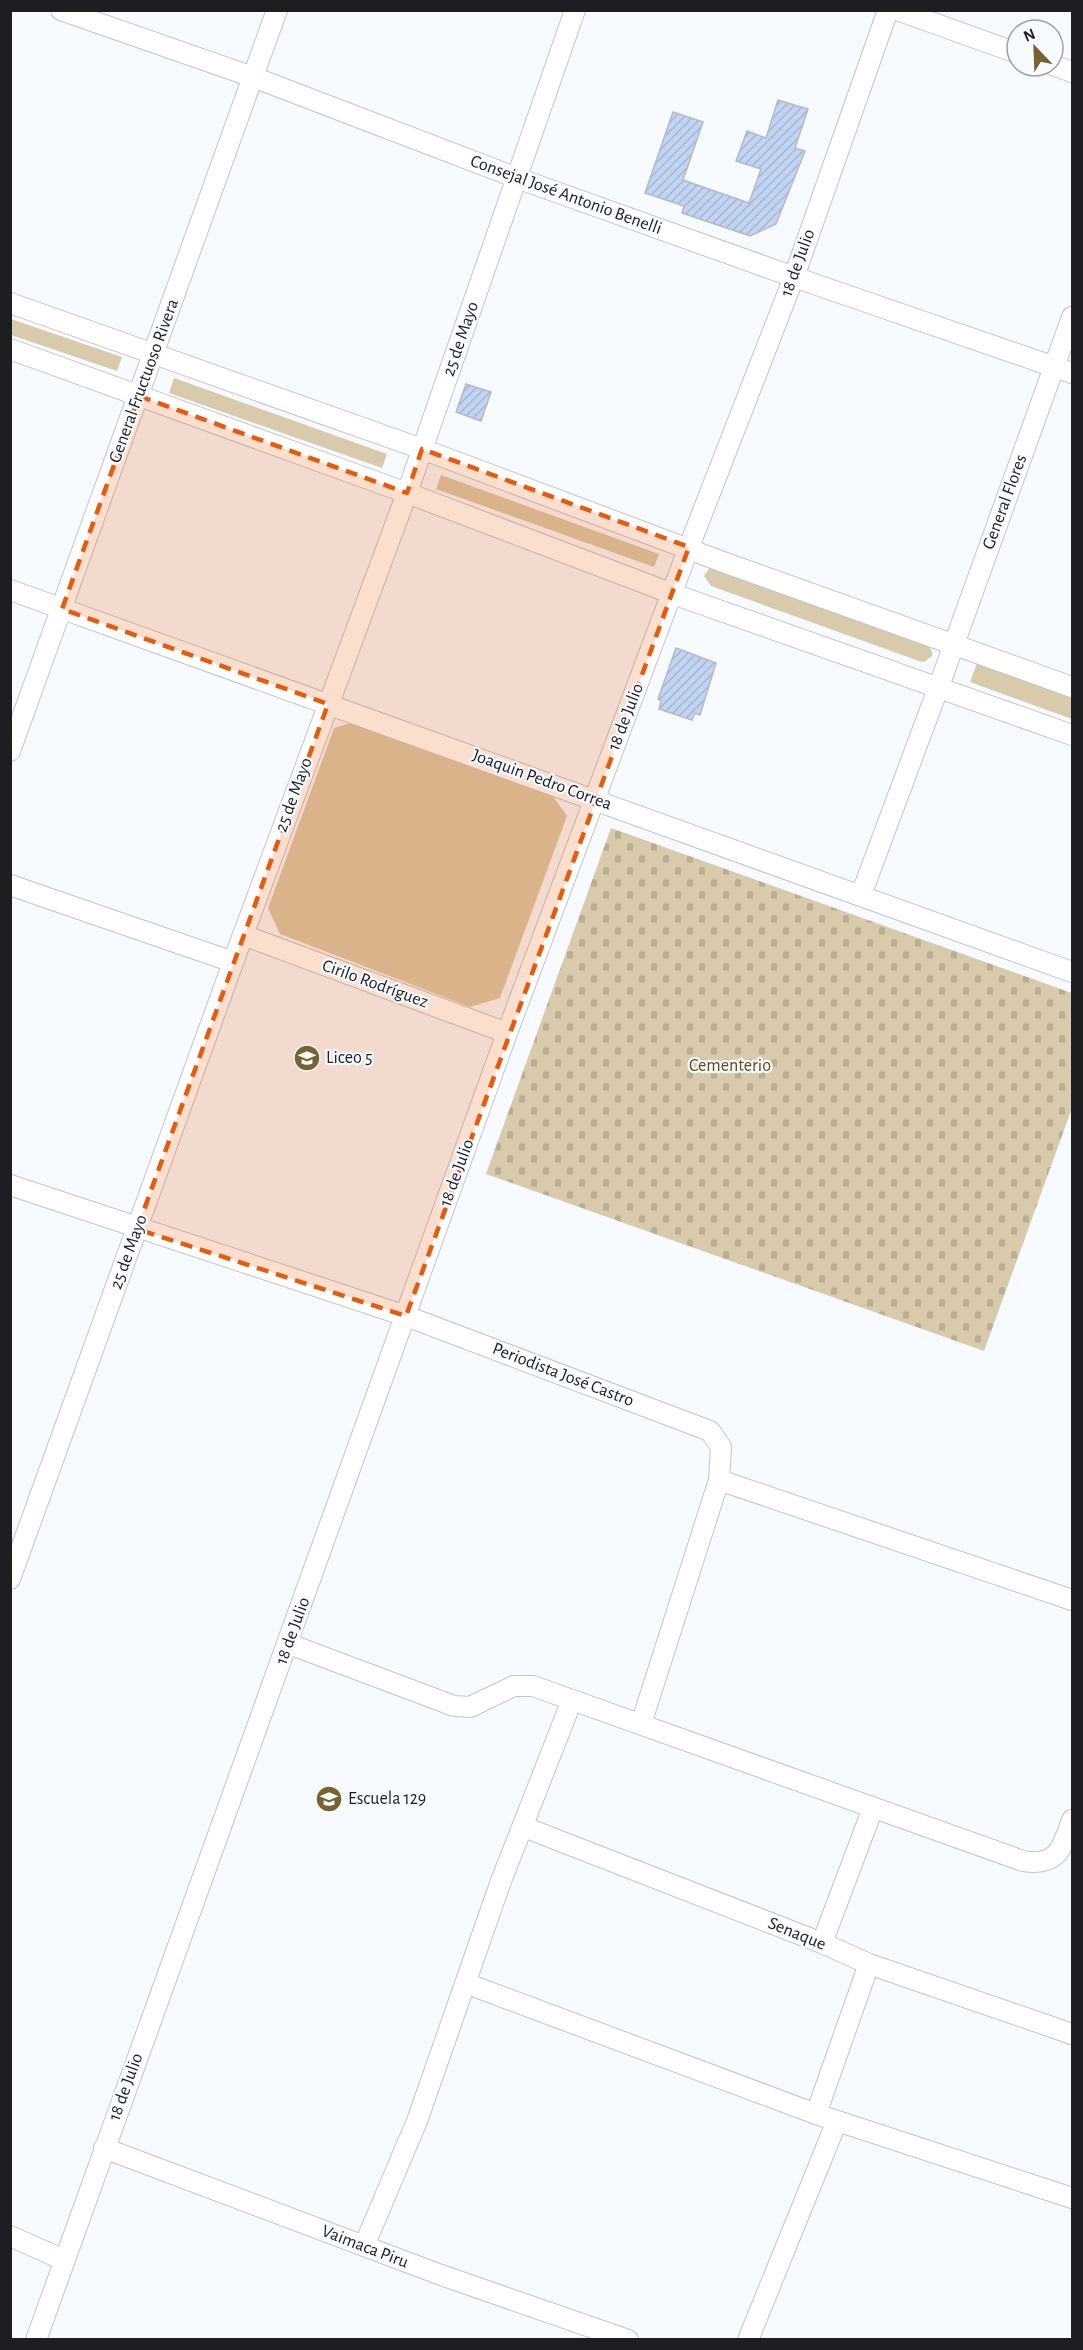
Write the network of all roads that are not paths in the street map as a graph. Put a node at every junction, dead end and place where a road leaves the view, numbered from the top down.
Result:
1 (61, 10) edge
2 (277, 10) edge
3 (575, 10) edge
4 (888, 10) edge
5 (897, 10) edge
6 (1005, 49) edge
7 (253, 77) junction
8 (517, 178) junction
9 (794, 277) junction
10 (10, 303) edge
11 (1072, 317) edge
12 (10, 349) edge
13 (154, 355) junction
14 (1063, 370) edge
15 (139, 396) junction
16 (422, 449) junction
17 (407, 493) junction
18 (689, 547) junction
19 (10, 590) edge
20 (673, 594) junction
21 (62, 609) junction
22 (954, 645) junction
23 (939, 686) junction
24 (1072, 687) edge
25 (328, 704) junction
26 (1072, 735) edge
27 (10, 751) edge
28 (594, 799) junction
29 (10, 885) edge
30 (861, 895) junction
31 (243, 935) junction
32 (233, 963) junction
33 (1072, 972) edge
34 (507, 1033) junction
35 (10, 1185) edge
36 (138, 1229) junction
37 (406, 1316) junction
38 (719, 1480) junction
39 (10, 1579) edge
40 (1072, 1600) edge
41 (289, 1644) junction
42 (572, 1700) junction
43 (641, 1724) junction
44 (873, 1808) junction
45 (1072, 1820) edge
46 (524, 1827) junction
47 (822, 1943) junction
48 (869, 1964) junction
49 (465, 1983) junction
50 (1072, 2034) edge
51 (816, 2114) junction
52 (837, 2121) junction
53 (104, 2148) junction
54 (1072, 2198) edge
55 (10, 2236) edge
56 (364, 2246) junction
57 (64, 2260) junction
58 (36, 2340) edge
59 (628, 2340) edge
60 (748, 2340) edge

1 - 7 street, Consejal José Antonio Benelli
2 - 7 street, General Fructuoso Rivera
3 - 8 street, 25 de Mayo
4 - 9 street, 18 de Julio
5 - 6 street
7 - 8 street, Consejal José Antonio Benelli
7 - 13 street, General Fructuoso Rivera
8 - 9 street, Consejal José Antonio Benelli
8 - 16 street, 25 de Mayo
9 - 14 street, Consejal José Antonio Benelli
9 - 18 street, 18 de Julio
10 - 13 street
11 - 14 street, General Flores
12 - 15 street
13 - 15 street, General Fructuoso Rivera
13 - 16 street
14 - 22 street, General Flores
15 - 17 street
15 - 21 street, General Fructuoso Rivera
16 - 17 street, 25 de Mayo
16 - 18 street
17 - 20 street
17 - 25 street, 25 de Mayo
18 - 20 street, 18 de Julio
18 - 22 street
19 - 21 street, Joaquin Pedro Correa
20 - 23 street
20 - 28 street, 18 de Julio
21 - 25 street, Joaquin Pedro Correa
21 - 27 street, General Fructuoso Rivera
22 - 23 street, General Flores
22 - 24 street
23 - 26 street
23 - 30 street, General Flores
25 - 28 street, Joaquin Pedro Correa
25 - 31 street, 25 de Mayo
28 - 30 street, Joaquin Pedro Correa
28 - 34 street, 18 de Julio
29 - 32 street
30 - 33 street, Joaquin Pedro Correa
31 - 32 street, 25 de Mayo
31 - 34 street, Cirilo Rodríguez
32 - 36 street, 25 de Mayo
34 - 37 street, 18 de Julio
35 - 36 street, Periodista José Castro
36 - 37 street, Periodista José Castro
36 - 39 street, 25 de Mayo
37 - 38 street, Periodista José Castro
37 - 41 street, 18 de Julio
38 - 40 street
38 - 43 street, Periodista José Castro
41 - 42 street
41 - 53 street, 18 de Julio
42 - 43 street
42 - 46 street
43 - 44 street
44 - 45 street
44 - 47 street
46 - 47 street, Senaque
46 - 49 street
47 - 48 street, Senaque
48 - 50 street, Senaque
48 - 51 street
49 - 51 street
49 - 56 street
51 - 52 street
52 - 54 street
52 - 60 street
53 - 56 street, Vaimaca Piru
53 - 57 street, 18 de Julio
55 - 57 street
56 - 59 street, Vaimaca Piru
57 - 58 street, 18 de Julio

